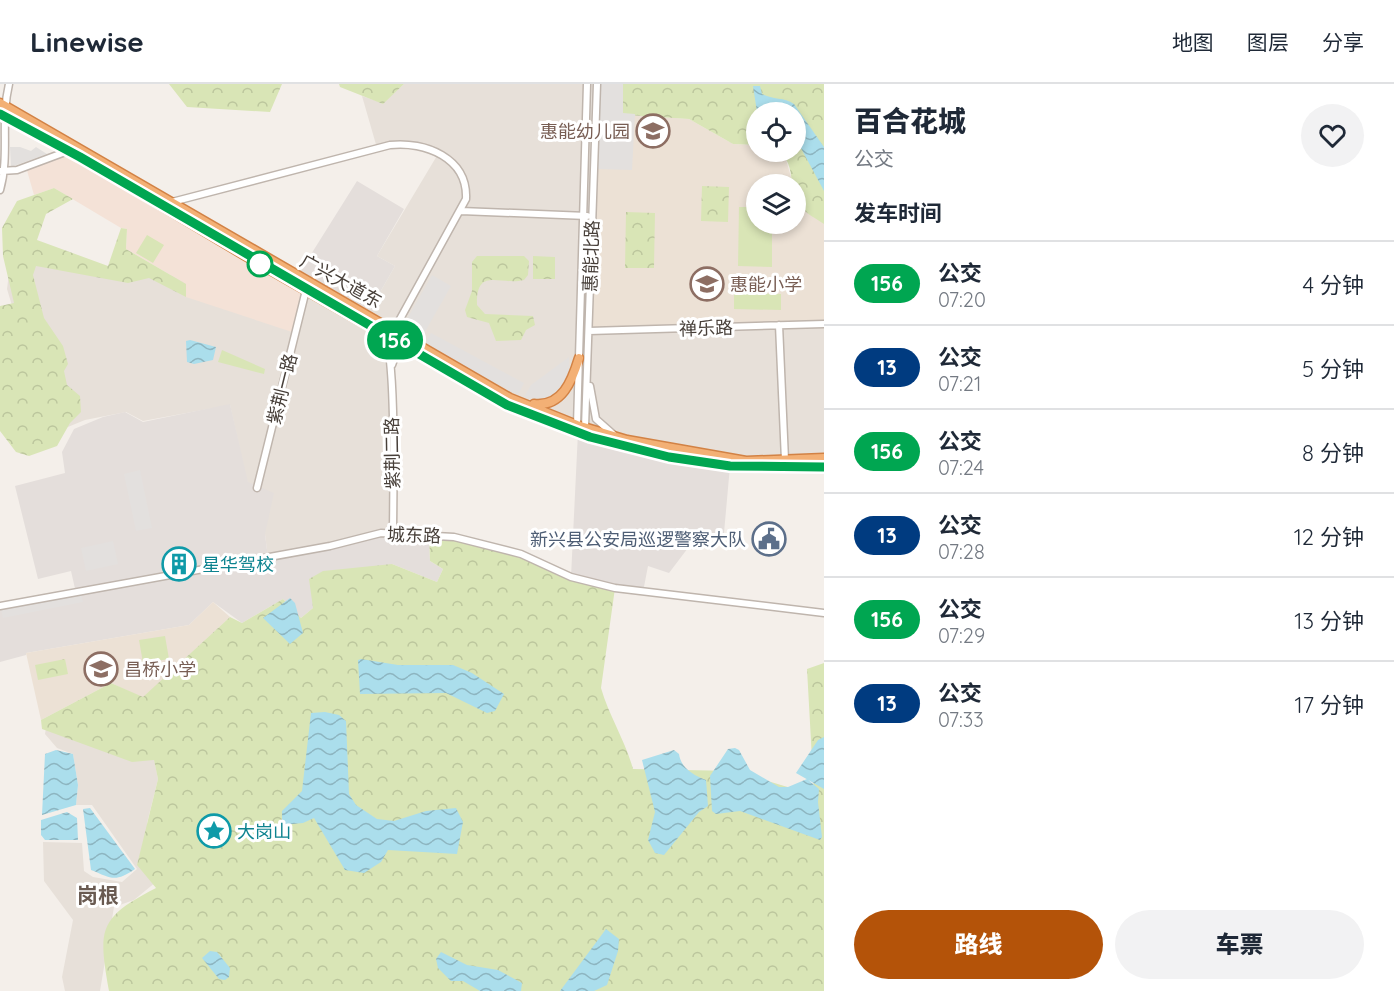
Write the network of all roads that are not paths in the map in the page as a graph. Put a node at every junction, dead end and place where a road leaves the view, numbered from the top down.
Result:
1 (9, 84) edge
2 (587, 84) edge
3 (597, 84) edge
4 (1, 104) edge
5 (1, 115) edge
6 (68, 152) junction
7 (2, 171) edge
8 (0, 190) edge
9 (172, 202) junction
10 (461, 211) junction
11 (584, 216) junction
12 (593, 216) junction
13 (306, 290) junction
14 (824, 324) edge
15 (779, 325) junction
16 (394, 330) junction
17 (589, 331) junction
18 (382, 333) junction
19 (415, 352) junction
20 (579, 358) junction
21 (588, 365) junction
22 (391, 371) junction
23 (525, 403) junction
24 (581, 426) junction
25 (627, 440) junction
26 (824, 458) edge
27 (785, 460) junction
28 (824, 467) edge
29 (257, 488) dead end
30 (393, 534) junction
31 (0, 606) edge
32 (824, 613) edge

1 - 4 street
2 - 11 street, 惠能北路
3 - 12 street, 惠能北路
4 - 5 street
4 - 9 highway, 广兴大道东
5 - 6 highway, 广兴大道东
5 - 7 street
6 - 7 street
6 - 13 highway, 广兴大道东
7 - 8 street
9 - 10 street
9 - 16 highway, 广兴大道东
10 - 11 street
10 - 16 street
11 - 12 street
11 - 20 street, 惠能北路
12 - 17 street, 惠能北路
13 - 18 highway, 广兴大道东
13 - 29 street, 紫荆一路
14 - 15 street, 禅乐路
15 - 17 street, 禅乐路
15 - 27 street
16 - 23 highway, 广兴大道东
17 - 21 street, 惠能北路
18 - 19 highway, 广兴大道东
18 - 22 street, 紫荆二路
19 - 22 street
19 - 28 highway, 广兴大道东
20 - 23 highway
20 - 24 street, 惠能北路
21 - 24 street, 惠能北路
21 - 25 street
22 - 30 street, 紫荆二路
23 - 24 highway, 广兴大道东
24 - 25 highway, 广兴大道东
25 - 27 highway, 广兴大道东
26 - 27 highway, 广兴大道东
30 - 31 street, 城东路
30 - 32 street, 城东路

